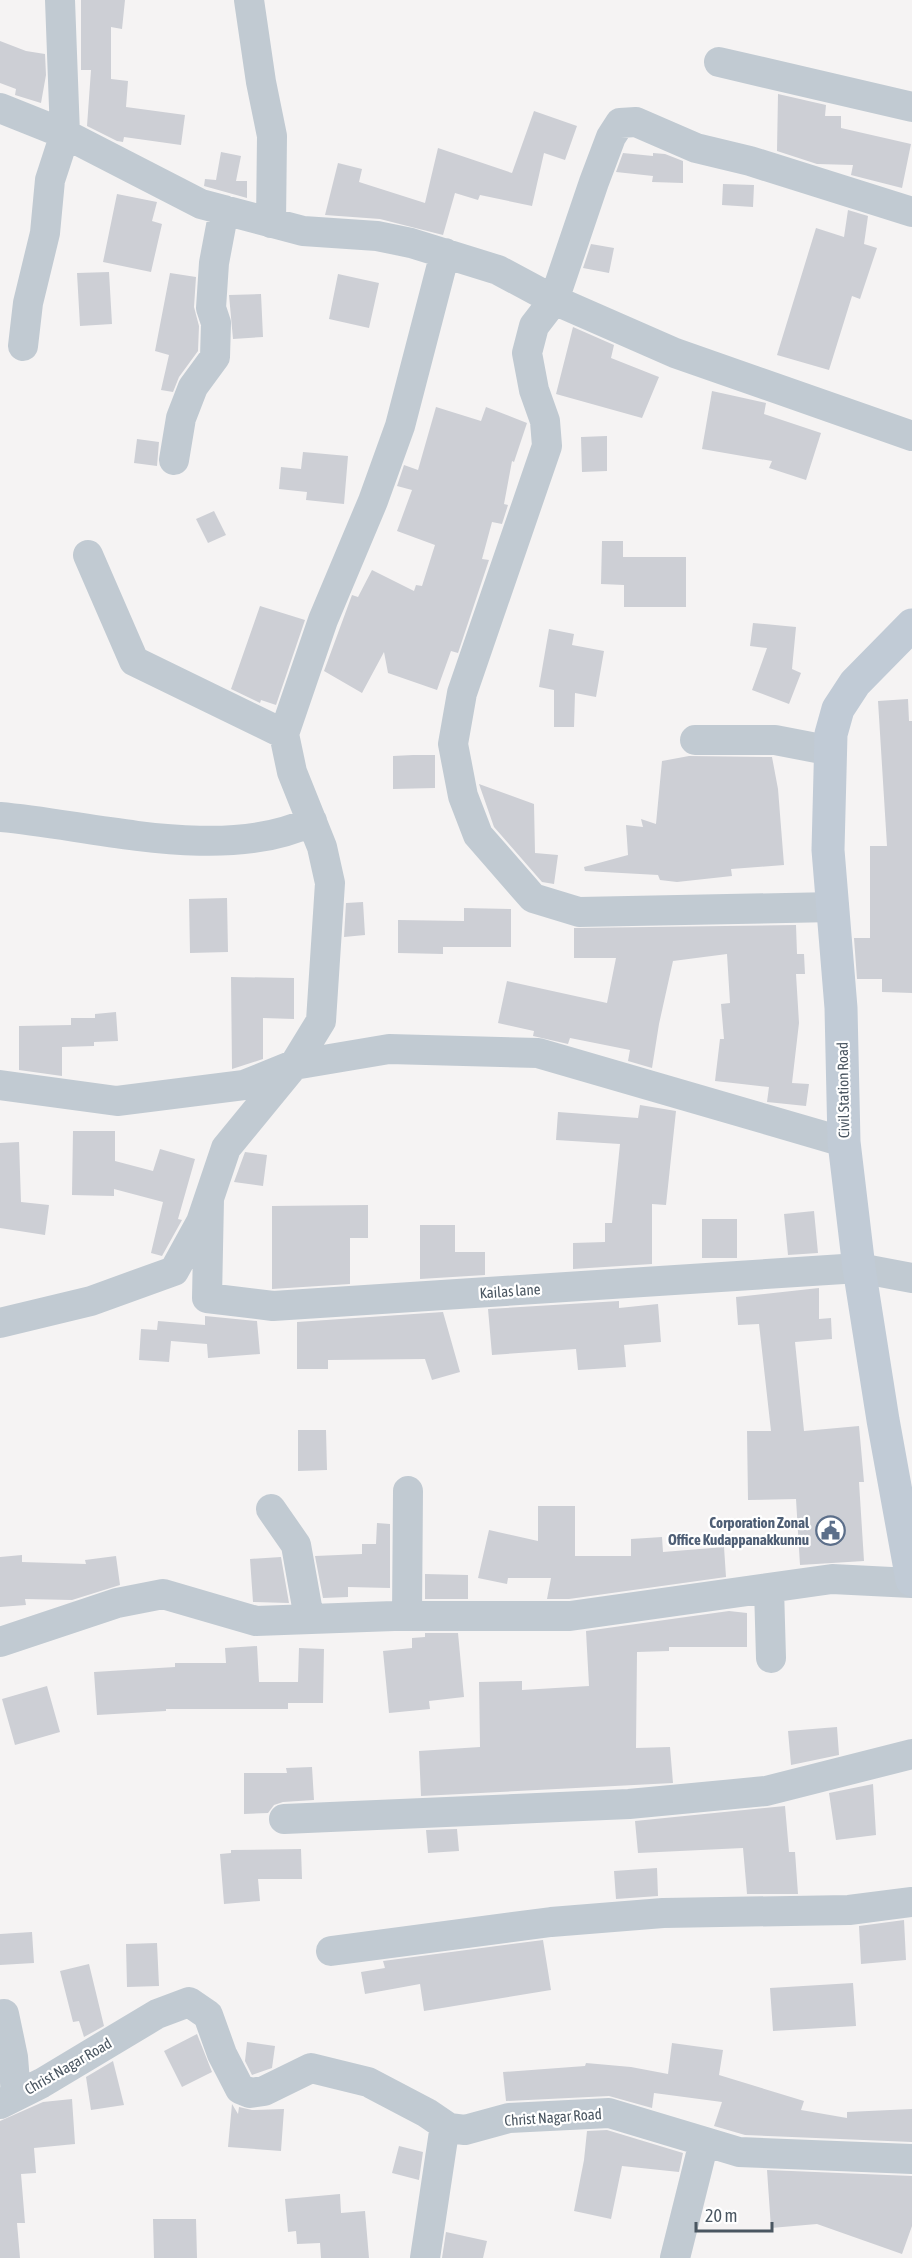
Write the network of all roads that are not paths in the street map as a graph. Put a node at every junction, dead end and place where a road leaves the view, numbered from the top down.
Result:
1 (60, 0) edge
2 (249, 0) edge
3 (719, 62) dead end
4 (912, 107) edge
5 (0, 108) edge
6 (65, 134) junction
7 (224, 210) junction
8 (912, 212) edge
9 (271, 223) junction
10 (445, 253) junction
11 (554, 300) junction
12 (23, 346) dead end
13 (912, 436) edge
14 (174, 460) dead end
15 (88, 555) dead end
16 (912, 625) edge
17 (284, 734) junction
18 (695, 740) dead end
19 (832, 751) junction
20 (0, 817) edge
21 (312, 821) junction
22 (834, 907) junction
23 (294, 1065) junction
24 (0, 1085) edge
25 (844, 1142) junction
26 (209, 1198) junction
27 (859, 1269) junction
28 (912, 1278) edge
29 (0, 1323) edge
30 (408, 1491) dead end
31 (271, 1509) dead end
32 (912, 1581) edge
33 (769, 1588) junction
34 (407, 1616) junction
35 (309, 1618) junction
36 (0, 1642) edge
37 (771, 1658) dead end
38 (912, 1754) edge
39 (284, 1819) dead end
40 (912, 1902) edge
41 (331, 1951) dead end
42 (4, 2014) dead end
43 (8, 2099) edge
44 (445, 2125) junction
45 (704, 2142) junction
46 (912, 2159) edge
47 (426, 2258) edge
48 (675, 2258) edge

1 - 6 street
2 - 9 street
3 - 4 street
5 - 6 street
6 - 7 street
6 - 12 street
7 - 9 street
7 - 14 street
8 - 11 street
9 - 10 street
10 - 11 street
10 - 17 street
11 - 13 street
11 - 22 street
15 - 17 street
16 - 19 main road, Civil Station Road
17 - 21 street
18 - 19 street
19 - 22 main road, Civil Station Road
20 - 21 street
21 - 23 street
22 - 25 main road, Civil Station Road
23 - 24 street
23 - 25 street
23 - 26 street
25 - 27 main road, Civil Station Road
26 - 27 street, Kailas lane
26 - 29 street
27 - 28 street, Kailas lane
27 - 32 main road, Civil Station Road
30 - 34 street
31 - 35 street
32 - 33 street
33 - 34 street
33 - 37 street
34 - 35 street
35 - 36 street
38 - 39 street
40 - 41 street
42 - 43 street
43 - 44 street, Christ Nagar Road
44 - 45 street, Christ Nagar Road
44 - 47 street
45 - 46 street, Christ Nagar Road
45 - 48 street

